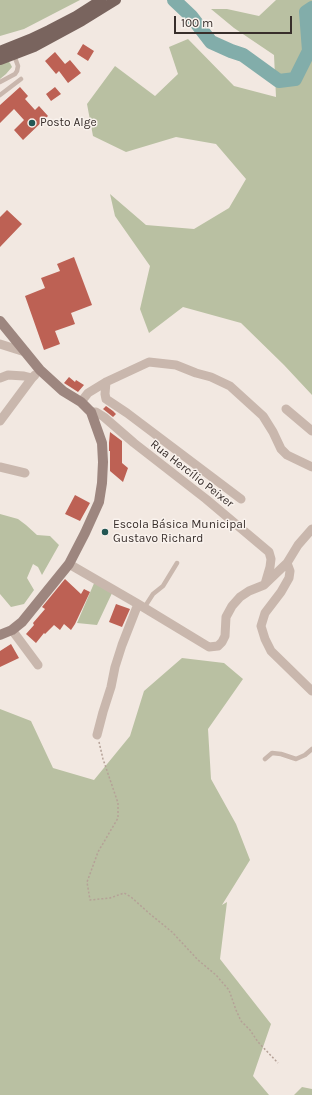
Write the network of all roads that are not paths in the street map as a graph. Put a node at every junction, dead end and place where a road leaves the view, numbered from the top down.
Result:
1 (102, 0) edge
2 (116, 0) edge
3 (0, 51) edge
4 (13, 51) junction
5 (0, 60) edge
6 (21, 79) dead end
7 (0, 82) edge
8 (0, 95) edge
9 (0, 321) edge
10 (0, 344) edge
11 (25, 352) junction
12 (40, 370) junction
13 (0, 378) edge
14 (32, 378) junction
15 (106, 382) junction
16 (81, 402) junction
17 (286, 408) dead end
18 (91, 412) junction
19 (0, 421) edge
20 (312, 431) edge
21 (0, 467) edge
22 (312, 468) edge
23 (25, 473) dead end
24 (241, 499) dead end
25 (312, 529) edge
26 (177, 563) dead end
27 (287, 563) junction
28 (69, 564) junction
29 (264, 585) junction
30 (141, 606) junction
31 (12, 630) junction
32 (0, 634) edge
33 (38, 665) dead end
34 (312, 691) edge
35 (97, 735) road end
36 (312, 749) edge
37 (265, 759) dead end

1 - 4 main road
2 - 4 main road
3 - 4 main road
4 - 5 main road
4 - 7 lane
6 - 8 lane
9 - 11 street
10 - 11 street
11 - 12 street
12 - 14 street
12 - 16 street
13 - 14 street
14 - 19 street
15 - 16 street
15 - 22 street
15 - 24 street
16 - 18 street
17 - 20 street
18 - 28 street
18 - 29 street, Rua Hercílio Peixer
21 - 23 street
25 - 27 street
26 - 30 lane
27 - 29 street
27 - 34 street
28 - 30 street
28 - 31 street
29 - 30 street
30 - 35 street
31 - 32 street
31 - 33 street
36 - 37 lane

